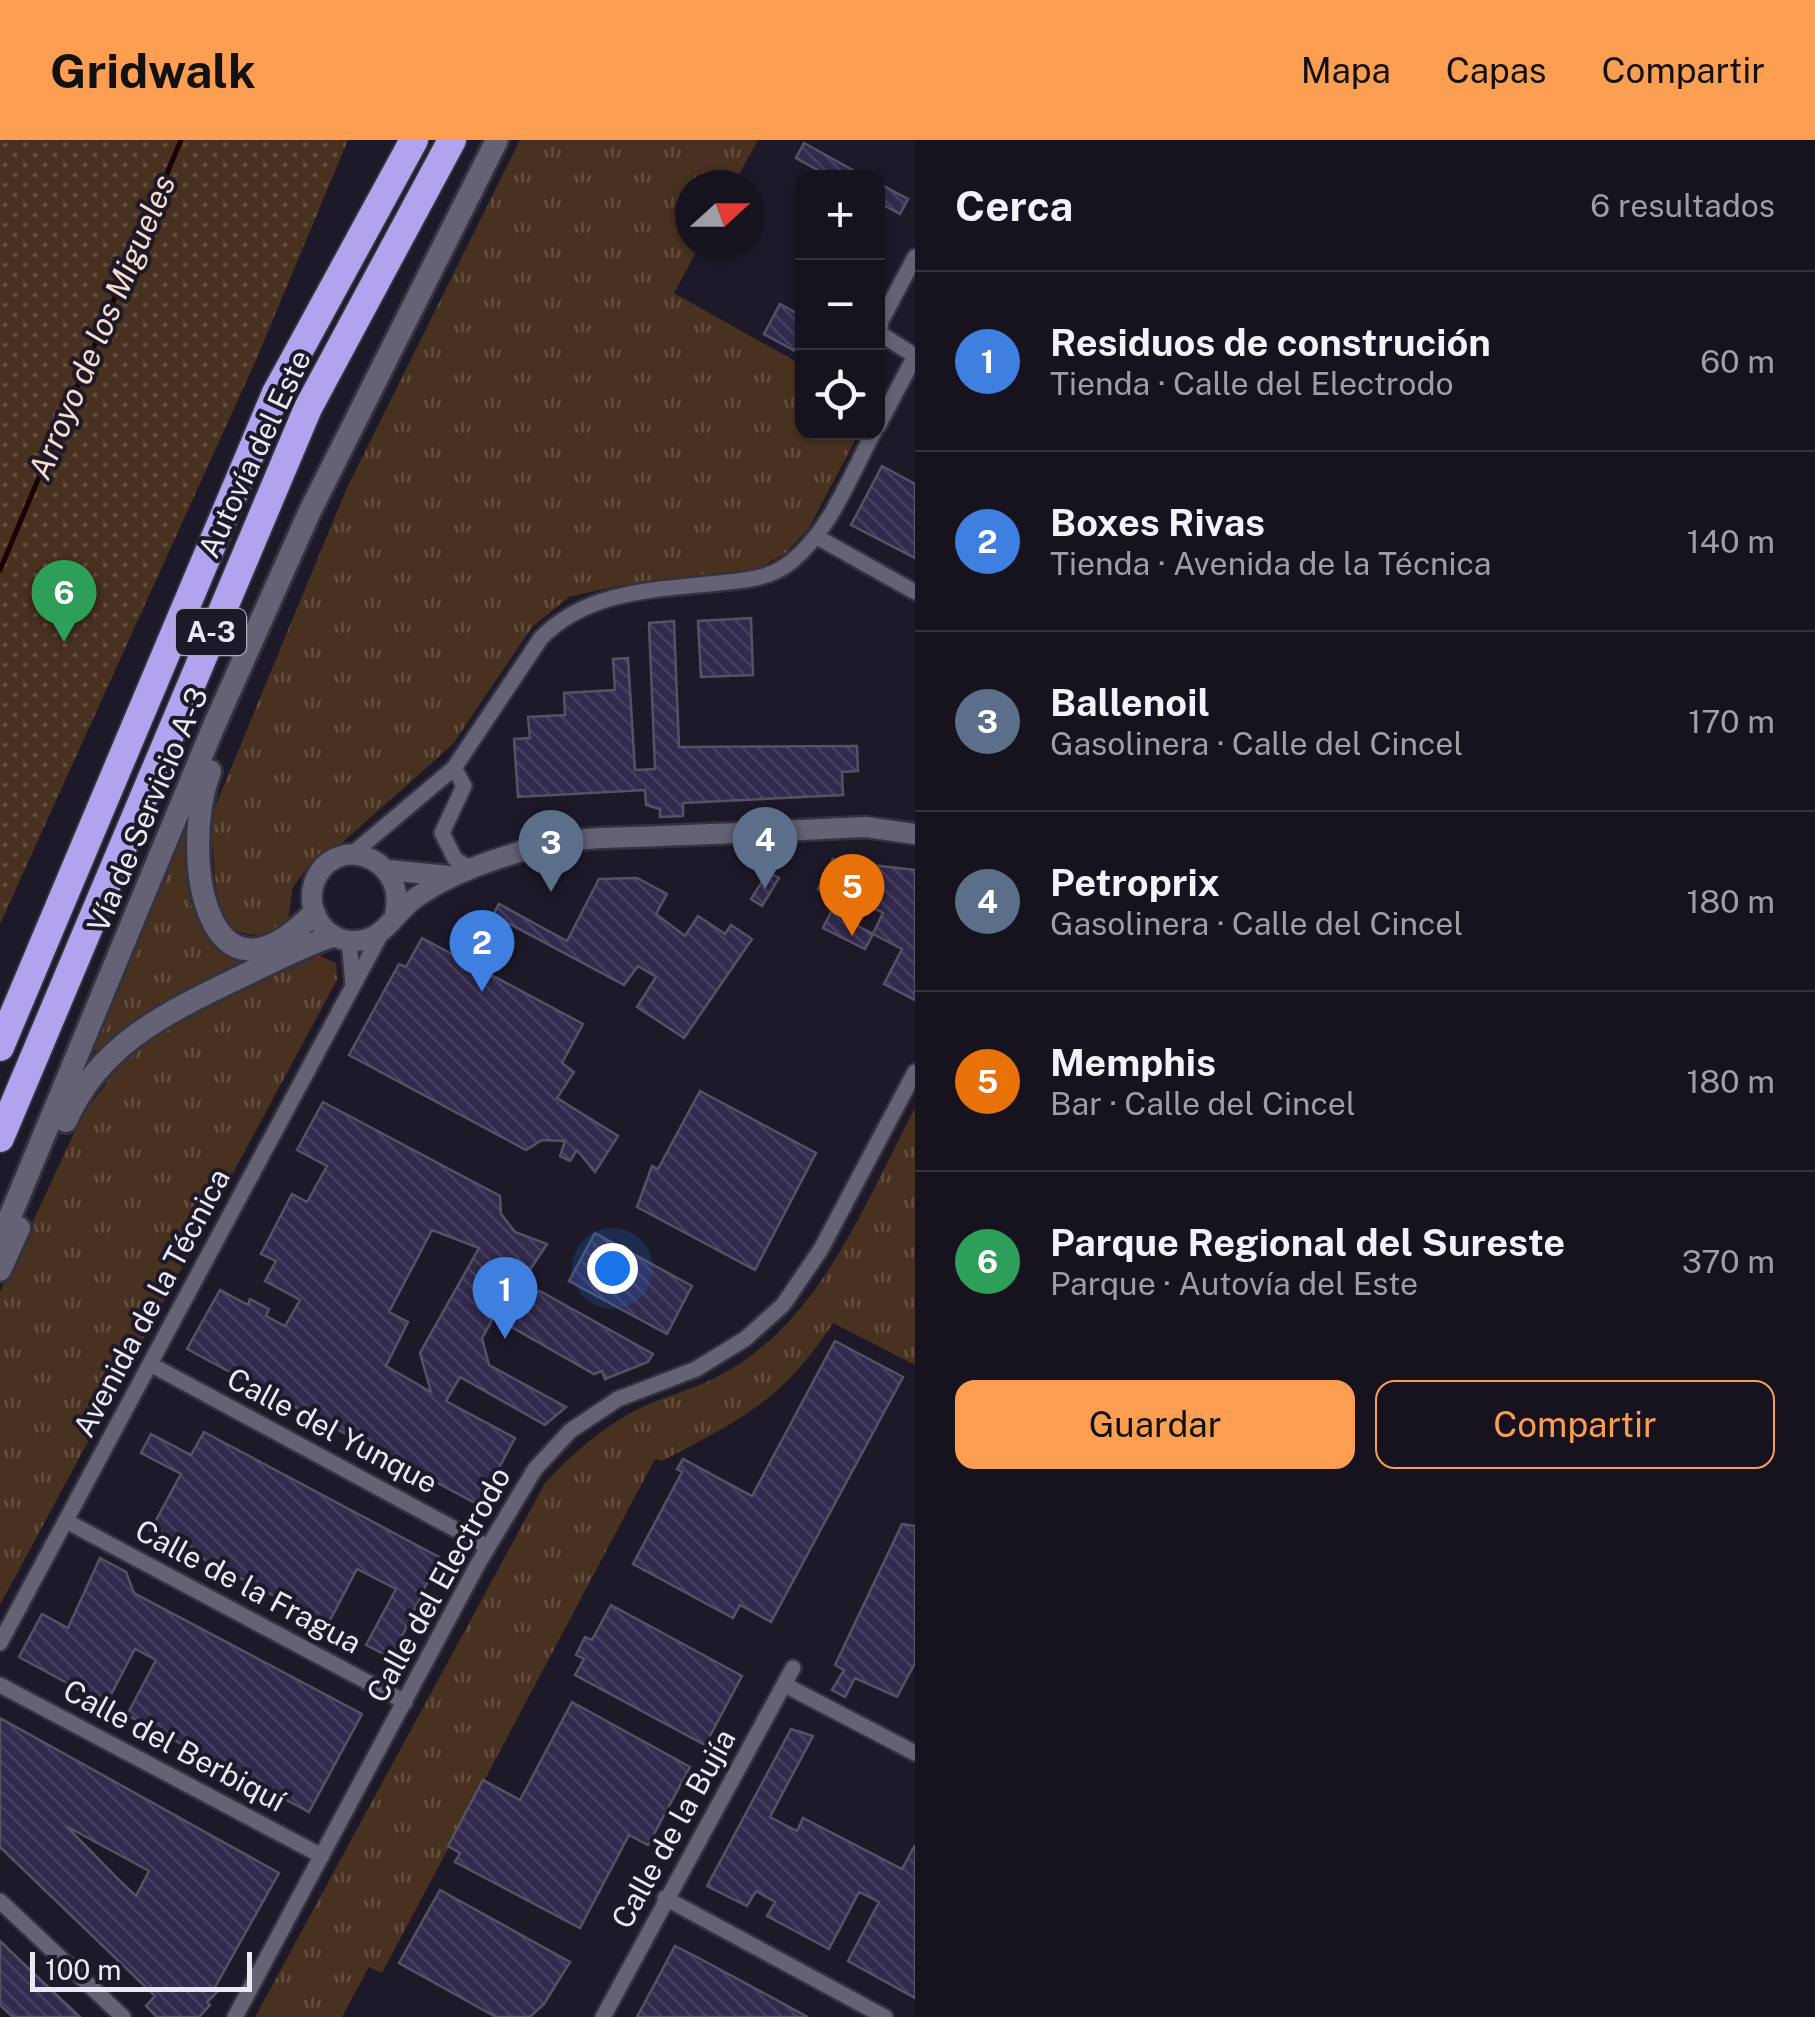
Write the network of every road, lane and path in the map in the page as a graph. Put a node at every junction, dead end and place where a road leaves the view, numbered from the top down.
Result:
1 (414, 140) edge
2 (452, 140) edge
3 (497, 140) edge
4 (915, 257) edge
5 (915, 356) edge
6 (885, 413) edge
7 (870, 440) edge
8 (818, 537) junction
9 (915, 592) edge
10 (230, 694) junction
11 (454, 768) junction
12 (915, 834) edge
13 (352, 855) junction
14 (388, 870) junction
15 (461, 873) junction
16 (314, 912) junction
17 (395, 914) junction
18 (382, 932) junction
19 (341, 938) junction
20 (352, 989) junction
21 (0, 1047) edge
22 (915, 1072) edge
23 (0, 1138) edge
24 (0, 1240) edge
25 (0, 1270) edge
26 (150, 1364) junction
27 (66, 1521) junction
28 (488, 1547) junction
29 (0, 1644) edge
30 (793, 1668) dead end
31 (0, 1685) edge
32 (785, 1685) junction
33 (405, 1702) junction
34 (915, 1753) edge
35 (322, 1856) junction
36 (666, 1898) junction
37 (0, 1900) edge
38 (123, 2017) edge
39 (236, 2017) edge
40 (603, 2017) edge
41 (884, 2017) edge

1 - 21 highway, Autovía del Este / A-3
2 - 23 highway, Autovía del Este / A-3
3 - 10 main road, Vía de Servicio A-3
4 - 5 street
5 - 6 street
7 - 8 street
8 - 9 street
8 - 11 street
10 - 16 main road
10 - 24 main road, Vía de Servicio A-3
11 - 13 street
11 - 15 street
12 - 15 street
13 - 14 street
13 - 16 street
14 - 15 street
14 - 17 street
15 - 17 street
16 - 19 street
17 - 18 street
18 - 19 street
18 - 20 street, Avenida de la Técnica
19 - 20 street
19 - 25 main road
20 - 26 street, Avenida de la Técnica
22 - 28 street, Calle del Electrodo
26 - 27 street, Avenida de la Técnica
26 - 28 street, Calle del Yunque
27 - 29 street, Avenida de la Técnica
27 - 33 street, Calle de la Fragua
28 - 33 street, Calle del Electrodo
30 - 32 street, Calle de la Bujía
31 - 35 street, Calle del Berbiquí
32 - 34 street
32 - 36 street, Calle de la Bujía
33 - 35 street, Calle del Electrodo
35 - 39 street, Calle del Electrodo
36 - 40 street, Calle de la Bujía
36 - 41 street
37 - 38 street

